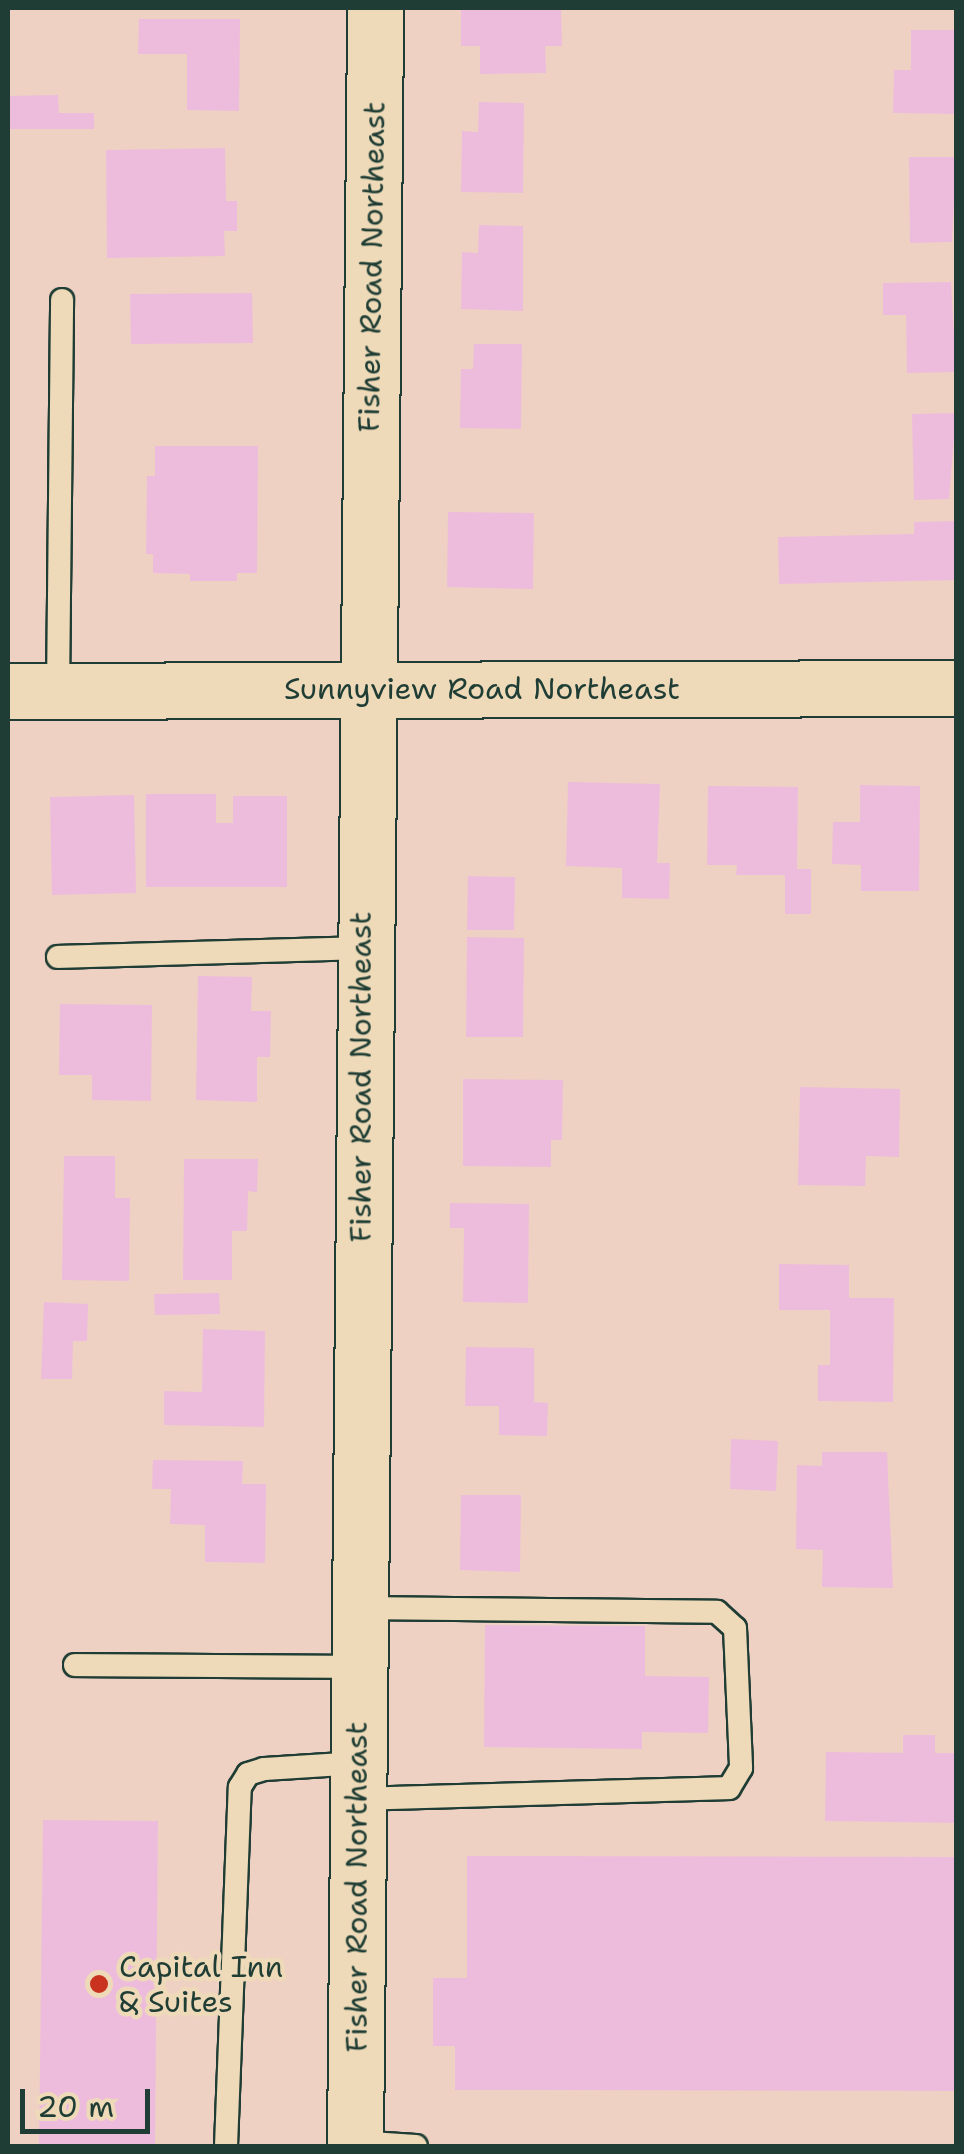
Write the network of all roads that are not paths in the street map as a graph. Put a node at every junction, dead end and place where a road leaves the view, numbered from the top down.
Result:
1 (375, 8) edge
2 (62, 300) dead end
3 (956, 688) edge
4 (364, 689) junction
5 (33, 691) edge
6 (362, 948) junction
7 (58, 957) dead end
8 (359, 1608) junction
9 (75, 1665) dead end
10 (358, 1667) junction
11 (359, 1781) junction
12 (355, 2144) edge
13 (226, 2146) edge
14 (416, 2146) edge

1 - 4 street, Fisher Road Northeast
2 - 5 lane
3 - 4 street, Sunnyview Road Northeast
4 - 5 street, Sunnyview Road Northeast
4 - 6 street, Fisher Road Northeast
6 - 7 lane
6 - 8 street, Fisher Road Northeast
8 - 10 street, Fisher Road Northeast
8 - 11 lane
9 - 10 lane
10 - 11 street, Fisher Road Northeast
11 - 12 street, Fisher Road Northeast
11 - 13 lane
12 - 14 lane

